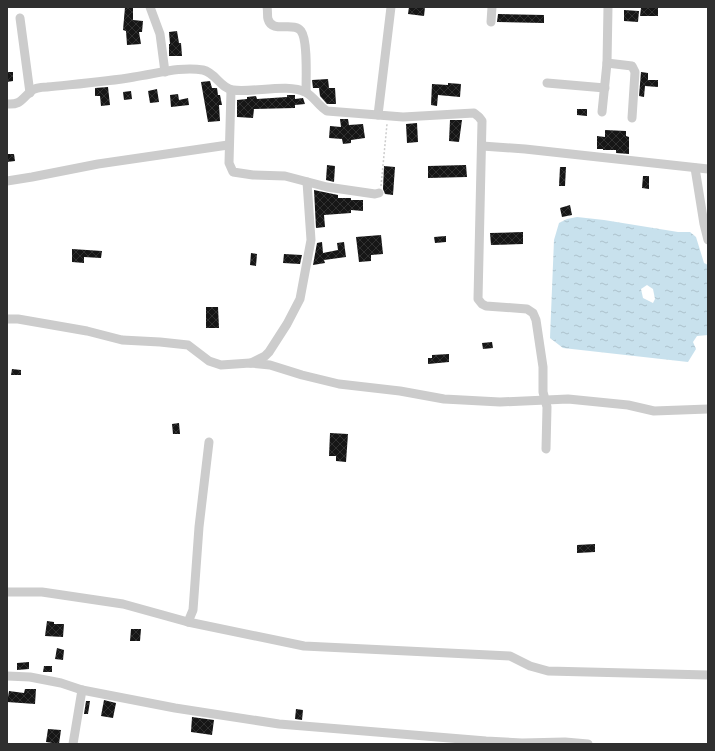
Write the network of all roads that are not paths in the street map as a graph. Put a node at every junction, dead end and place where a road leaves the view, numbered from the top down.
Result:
1 (150, 7) edge
2 (267, 7) edge
3 (391, 7) edge
4 (492, 7) edge
5 (608, 7) edge
6 (20, 18) dead end
7 (491, 22) dead end
8 (607, 63) junction
9 (165, 72) junction
10 (547, 83) dead end
11 (605, 88) junction
12 (231, 90) junction
13 (306, 92) junction
14 (30, 93) junction
15 (7, 104) edge
16 (602, 112) dead end
17 (378, 115) junction
18 (632, 118) dead end
19 (228, 145) junction
20 (482, 146) junction
21 (695, 168) junction
22 (708, 169) edge
23 (7, 181) edge
24 (307, 182) junction
25 (379, 193) road end
26 (708, 240) edge
27 (7, 319) edge
28 (250, 363) junction
29 (545, 401) junction
30 (708, 409) edge
31 (209, 442) dead end
32 (546, 449) dead end
33 (7, 592) edge
34 (188, 622) junction
35 (708, 675) edge
36 (7, 676) edge
37 (82, 690) junction
38 (73, 744) edge
39 (588, 744) edge

1 - 9 street
2 - 13 street
3 - 17 street
4 - 7 street
5 - 8 street
6 - 14 street
8 - 11 street
8 - 18 street
9 - 12 street
9 - 14 street
10 - 11 street
11 - 16 street
12 - 13 street
12 - 19 street
13 - 17 street
14 - 15 street
17 - 20 street
19 - 23 street
19 - 24 street
20 - 21 street
20 - 29 street
21 - 22 street
21 - 26 street
24 - 25 street
24 - 28 street
27 - 28 street
28 - 29 street
29 - 30 street
29 - 32 street
31 - 34 street
33 - 34 street
34 - 35 street
36 - 37 street
37 - 38 street
37 - 39 street

